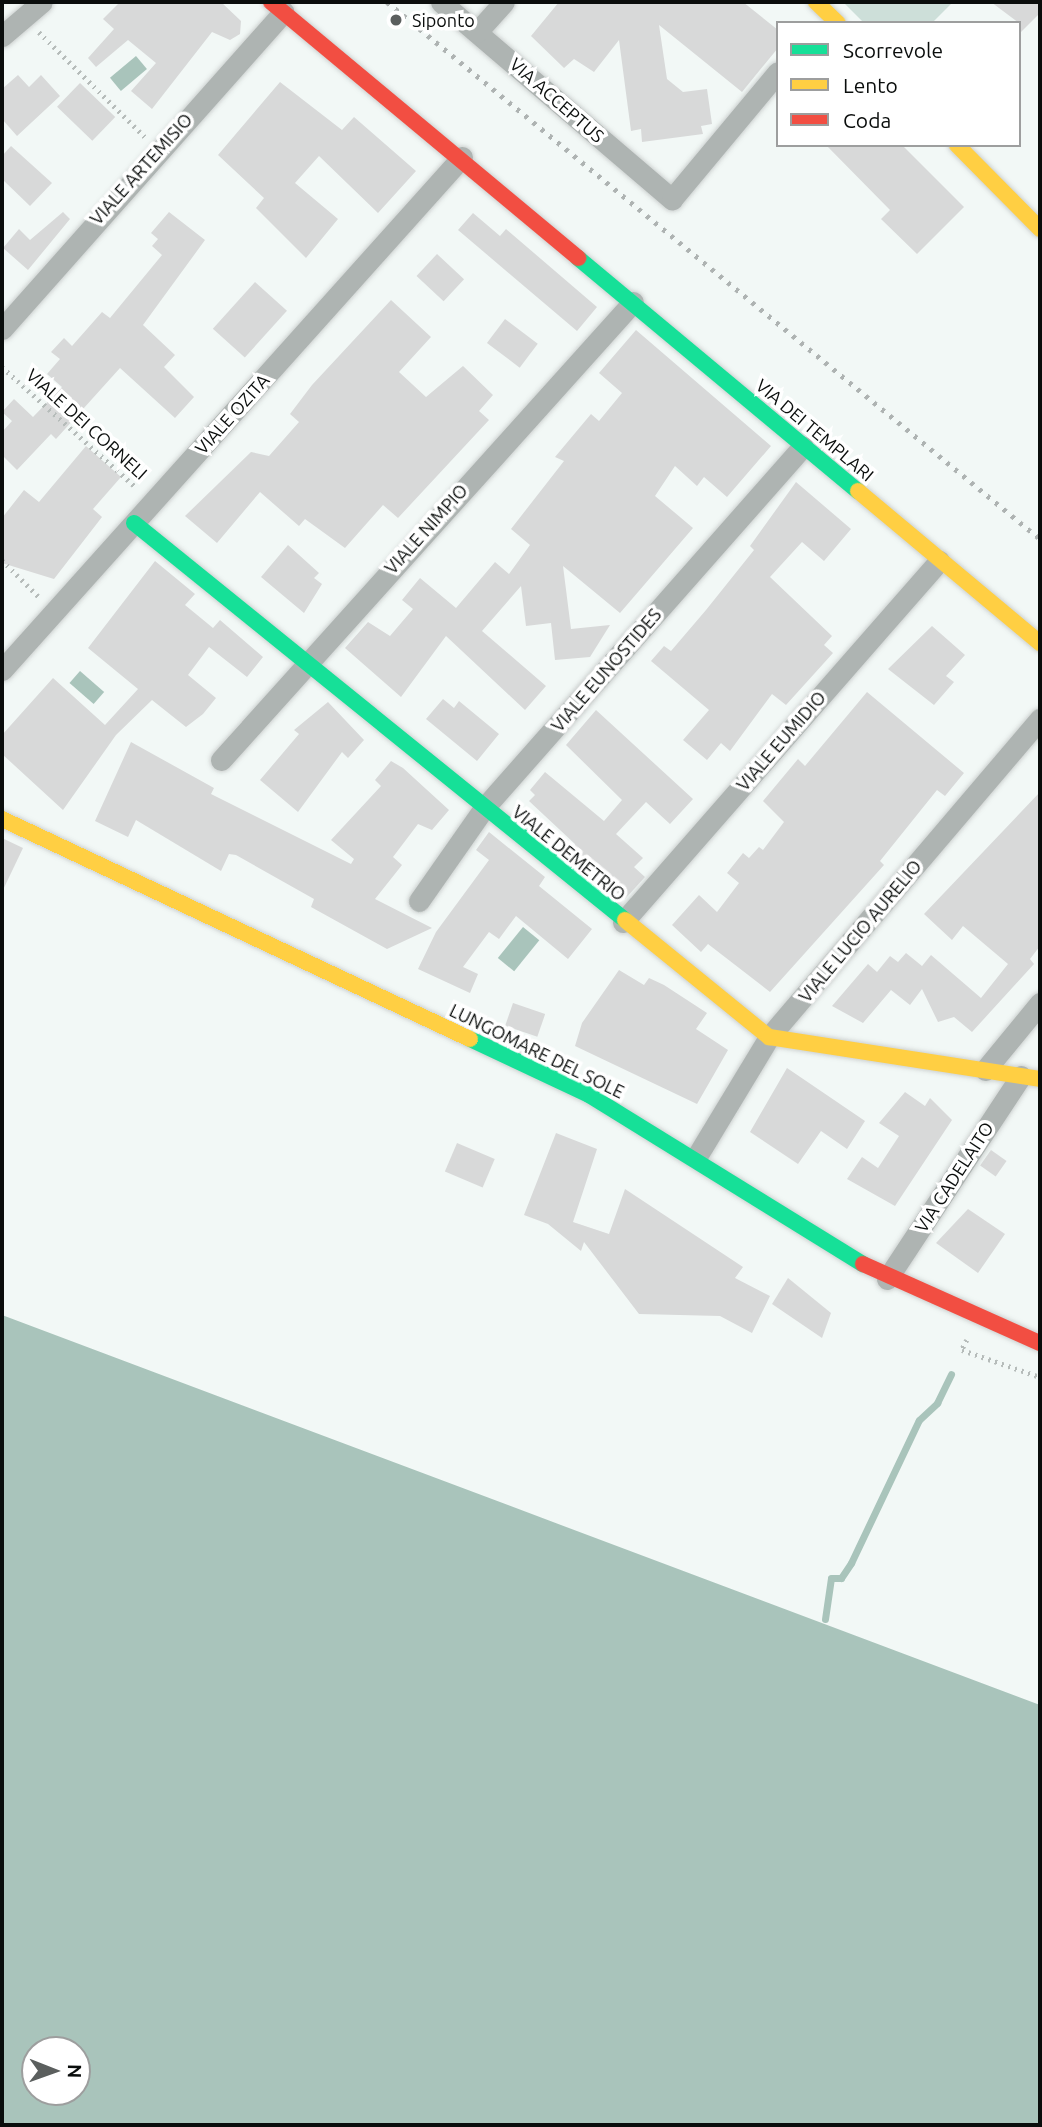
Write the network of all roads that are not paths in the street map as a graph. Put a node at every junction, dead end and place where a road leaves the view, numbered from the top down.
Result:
1 (42, 2) edge
2 (441, 2) edge
3 (504, 2) edge
4 (277, 7) edge
5 (477, 32) junction
6 (2, 36) edge
7 (776, 74) edge
8 (959, 147) edge
9 (462, 157) junction
10 (1040, 229) edge
11 (633, 302) junction
12 (2, 329) edge
13 (803, 446) junction
14 (134, 523) junction
15 (939, 561) junction
16 (1040, 643) edge
17 (304, 662) junction
18 (2, 670) edge
19 (1040, 719) edge
20 (221, 760) dead end
21 (484, 808) junction
22 (2, 820) edge
23 (419, 901) dead end
24 (623, 922) junction
25 (1040, 1003) edge
26 (769, 1037) junction
27 (985, 1070) junction
28 (1031, 1077) edge
29 (697, 1156) junction
30 (887, 1279) junction
31 (1040, 1343) edge

1 - 6 street
2 - 5 street, VIA ACCEPTUS
3 - 5 street
4 - 9 street, VIA DEI TEMPLARI
4 - 12 street, VIALE ARTEMISIO
5 - 7 street, VIA ACCEPTUS
8 - 10 street
9 - 11 street, VIA DEI TEMPLARI
9 - 14 street, VIALE OZITA
11 - 13 street, VIA DEI TEMPLARI
11 - 17 street, VIALE NIMPIO
13 - 15 street, VIA DEI TEMPLARI
13 - 21 street, VIALE EUNOSTIDES
14 - 17 street, VIALE DEMETRIO
14 - 18 street, VIALE OZITA
15 - 16 street, VIA DEI TEMPLARI
15 - 24 street, VIALE EUMIDIO
17 - 20 street, VIALE NIMPIO
17 - 21 street, VIALE DEMETRIO
19 - 26 street, VIALE LUCIO AURELIO
21 - 23 street, VIALE EUNOSTIDES
21 - 24 street, VIALE DEMETRIO
22 - 29 street, LUNGOMARE DEL SOLE
24 - 26 street, VIALE DEMETRIO
25 - 27 street
26 - 27 street, VIALE DEMETRIO
26 - 29 street, VIALE LUCIO AURELIO
27 - 28 street, VIALE DEMETRIO
28 - 30 street, VIA CADELAITO
29 - 30 street, LUNGOMARE DEL SOLE
30 - 31 street, LUNGOMARE DEL SOLE

